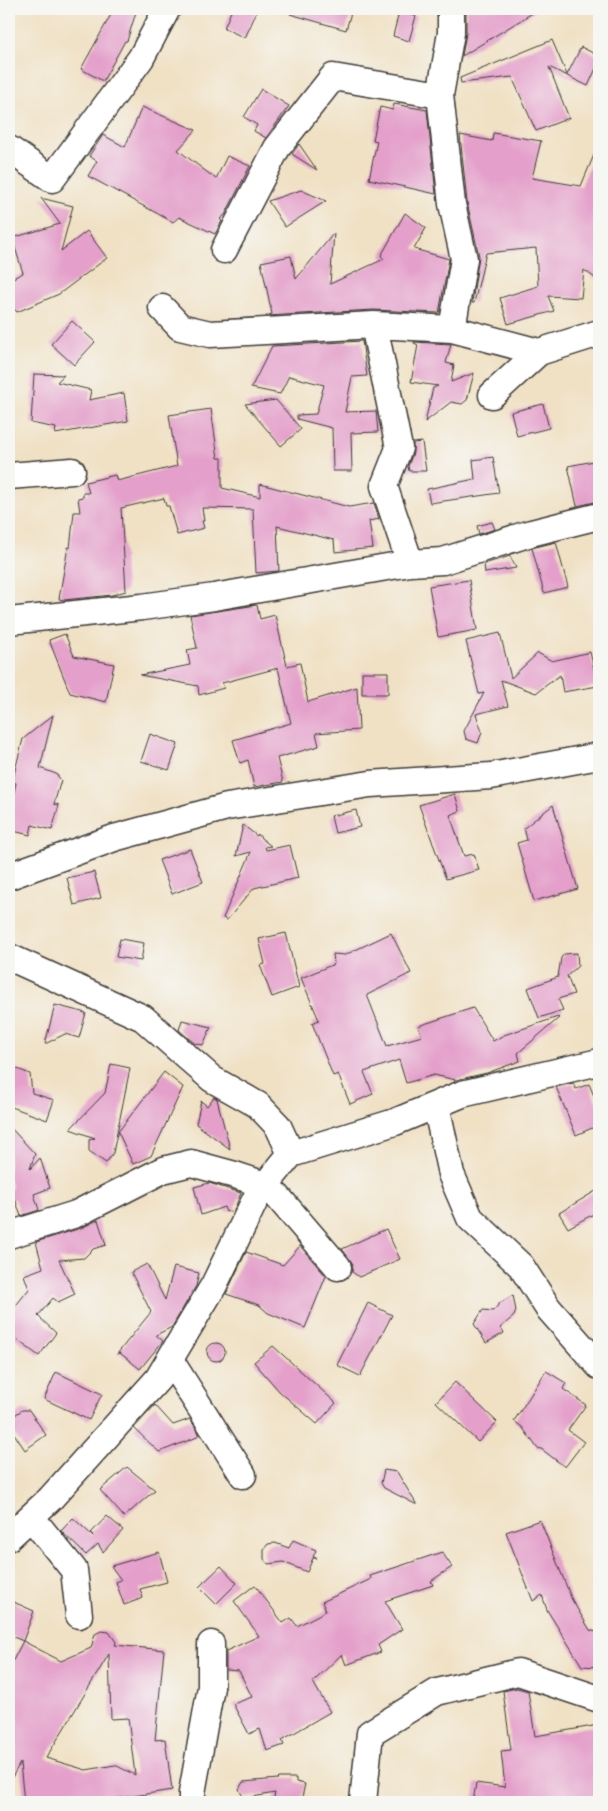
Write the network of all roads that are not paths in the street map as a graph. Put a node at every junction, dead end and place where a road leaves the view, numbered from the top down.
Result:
1 (168, 9) edge
2 (451, 9) edge
3 (440, 95) junction
4 (9, 149) edge
5 (224, 250) dead end
6 (162, 308) dead end
7 (374, 325) junction
8 (452, 328) junction
9 (599, 333) edge
10 (539, 352) junction
11 (492, 395) dead end
12 (72, 471) dead end
13 (9, 476) edge
14 (599, 516) edge
15 (410, 563) junction
16 (9, 621) edge
17 (599, 756) edge
18 (9, 876) edge
19 (9, 957) edge
20 (599, 1062) edge
21 (436, 1105) junction
22 (291, 1154) junction
23 (265, 1185) junction
24 (9, 1235) edge
25 (338, 1267) dead end
26 (170, 1360) junction
27 (599, 1366) edge
28 (243, 1475) dead end
29 (32, 1517) junction
30 (9, 1537) edge
31 (78, 1615) dead end
32 (211, 1644) dead end
33 (599, 1699) edge
34 (192, 1802) edge
35 (363, 1802) edge

1 - 4 street
2 - 3 street
3 - 5 street
3 - 8 street
6 - 7 street
7 - 8 street
7 - 15 street
8 - 10 street
9 - 10 street
10 - 11 street
12 - 13 street
14 - 15 street
15 - 16 street
17 - 18 street
19 - 22 street
20 - 21 street
21 - 22 street
21 - 27 street
22 - 23 street
23 - 24 street
23 - 25 street
23 - 26 street
26 - 28 street
26 - 29 street
29 - 30 street
29 - 31 street
32 - 34 street
33 - 35 street

